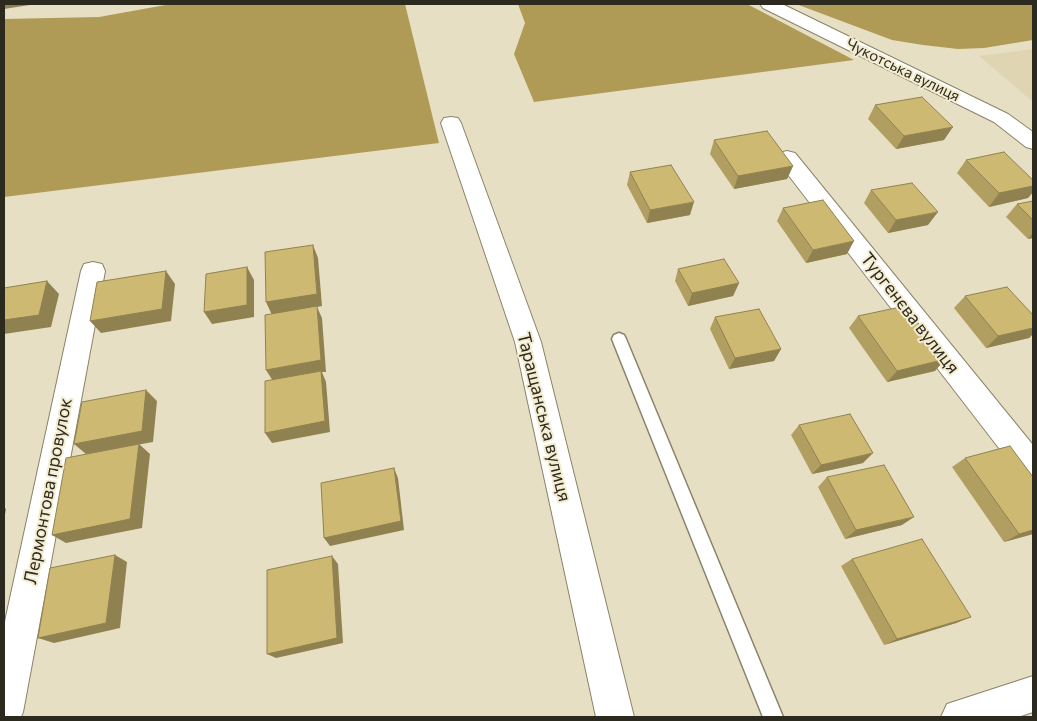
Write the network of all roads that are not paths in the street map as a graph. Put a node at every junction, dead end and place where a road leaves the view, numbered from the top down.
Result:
1 (769, 4) edge
2 (451, 123) dead end
3 (1033, 142) edge
4 (787, 158) edge
5 (92, 271) dead end
6 (620, 339) dead end
7 (1033, 468) edge
8 (1033, 694) edge
9 (4, 712) edge
10 (615, 717) edge
11 (773, 717) edge
12 (960, 717) edge

1 - 3 street, Чукотська вулиця
2 - 10 street, Таращанська вулиця
4 - 7 street, Тургенєва вулиця
5 - 9 street, Лермонтова провулок
6 - 11 lane
8 - 12 street

